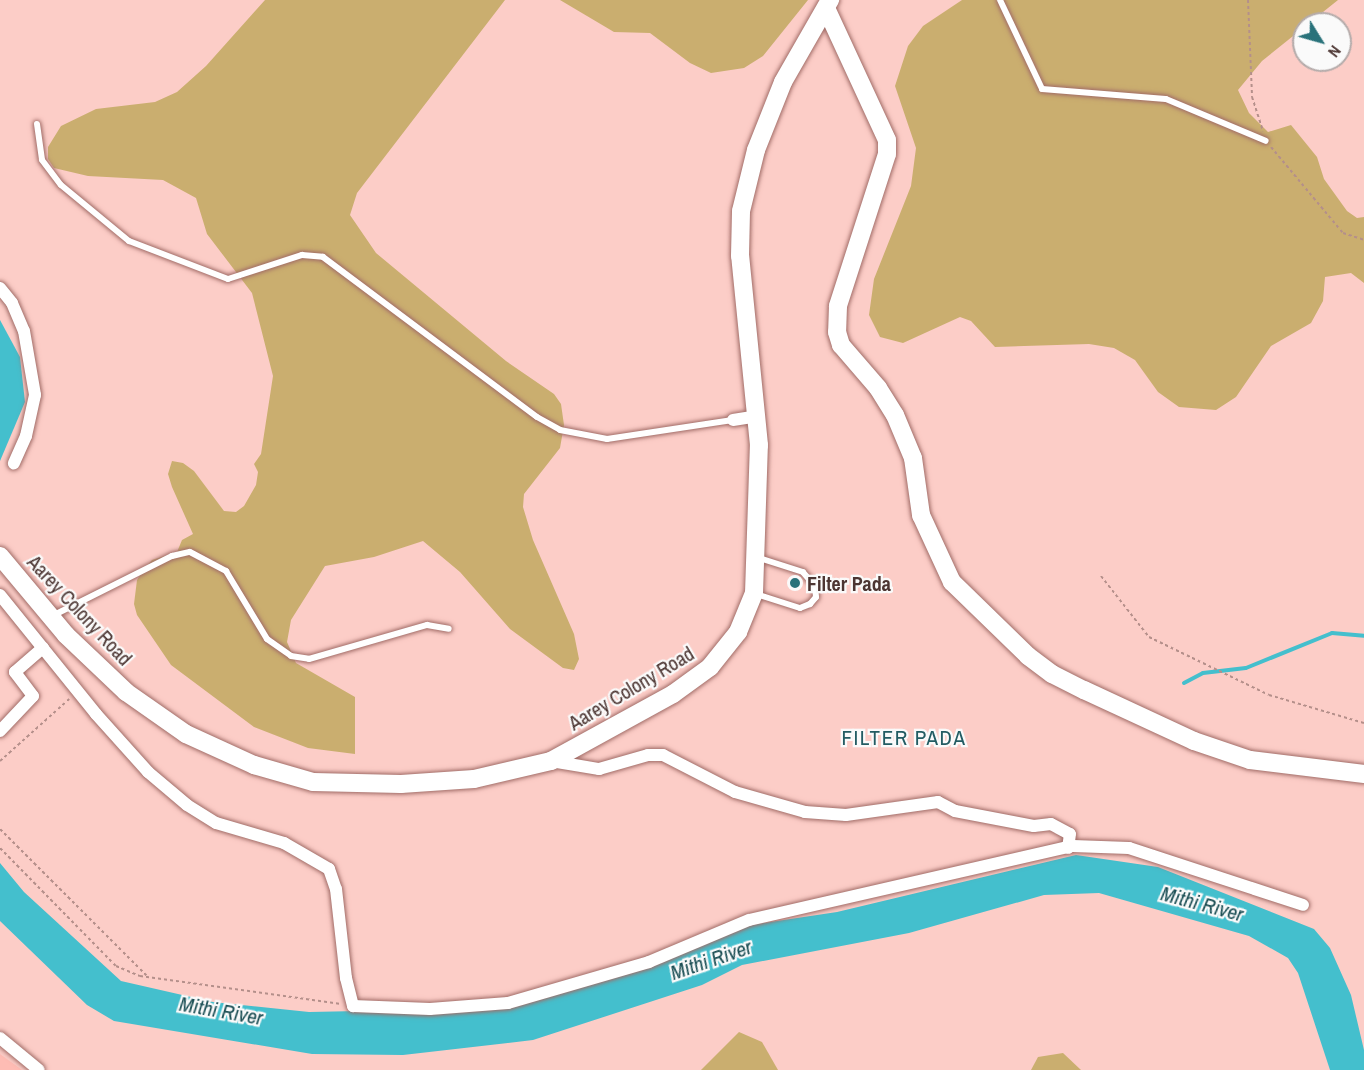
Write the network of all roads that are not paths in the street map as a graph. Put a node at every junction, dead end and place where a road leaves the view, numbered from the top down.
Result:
1 (1000, 0) edge
2 (828, 4) edge
3 (37, 124) dead end
4 (1266, 141) road end
5 (0, 288) edge
6 (758, 416) junction
7 (733, 420) joint
8 (14, 463) dead end
9 (0, 556) edge
10 (755, 557) junction
11 (754, 593) junction
12 (0, 595) edge
13 (51, 616) junction
14 (449, 629) dead end
15 (43, 648) junction
16 (0, 730) edge
17 (551, 761) junction
18 (1364, 774) edge
19 (1068, 848) junction
20 (1303, 905) dead end
21 (0, 1038) edge
22 (39, 1070) edge

1 - 4 lane
2 - 6 main road, Aarey Colony Road
2 - 18 main road
3 - 7 lane
5 - 8 street
6 - 7 street
6 - 10 main road, Aarey Colony Road
9 - 13 main road, Aarey Colony Road
10 - 11 main road, Aarey Colony Road
10 - 11 lane
11 - 17 main road, Aarey Colony Road
12 - 15 street
13 - 14 lane
13 - 17 main road, Aarey Colony Road
15 - 16 street
15 - 19 street
17 - 19 street
19 - 20 street
21 - 22 street

